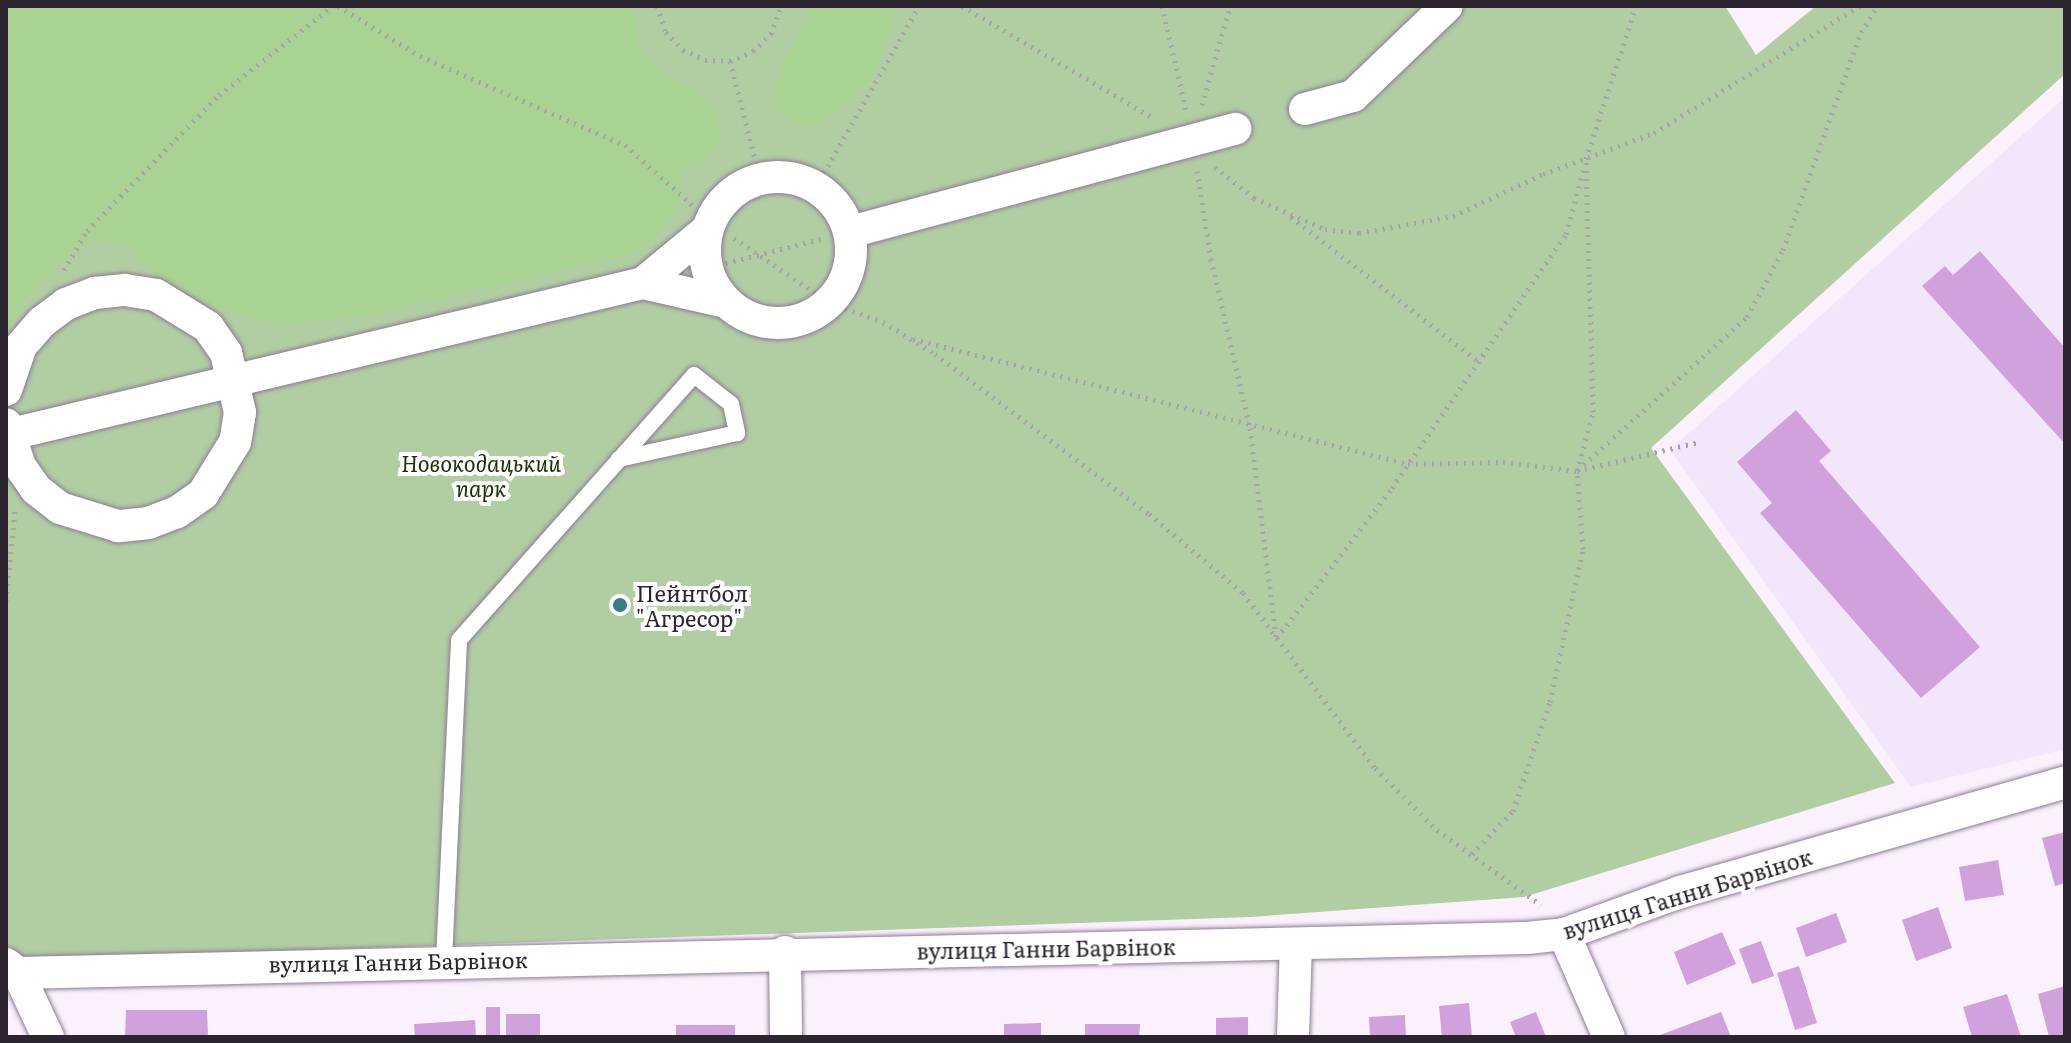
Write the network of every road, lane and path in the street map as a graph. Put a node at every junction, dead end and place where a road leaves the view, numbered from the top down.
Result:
1 (335, 6) edge
2 (657, 6) edge
3 (781, 6) edge
4 (919, 6) edge
5 (962, 6) edge
6 (1162, 6) edge
7 (1230, 6) edge
8 (1447, 6) edge
9 (1636, 6) edge
10 (1860, 6) edge
11 (1878, 6) edge
12 (730, 61) junction
13 (1305, 109) dead end
14 (1235, 129) dead end
15 (1192, 140) junction
16 (1586, 159) junction
17 (760, 179) junction
18 (816, 187) junction
19 (1286, 214) junction
20 (709, 226) junction
21 (850, 232) junction
22 (759, 254) junction
23 (707, 267) junction
24 (643, 283) junction
25 (726, 302) junction
26 (830, 303) junction
27 (42, 322) junction
28 (208, 327) junction
29 (908, 337) junction
30 (1477, 360) junction
31 (291, 366) junction
32 (236, 381) junction
33 (6, 390) edge
34 (6, 424) edge
35 (1250, 428) junction
36 (7, 435) edge
37 (235, 442) junction
38 (1699, 442) dead end
39 (619, 459) junction
40 (1408, 464) junction
41 (13, 468) edge
42 (1577, 471) junction
43 (6, 601) edge
44 (1276, 639) junction
45 (2065, 782) edge
46 (1472, 854) junction
47 (1564, 934) junction
48 (1296, 944) junction
49 (785, 952) junction
50 (444, 960) junction
51 (12, 968) edge
52 (48, 1037) edge
53 (786, 1037) edge
54 (1293, 1037) edge
55 (1609, 1037) edge

1 - 20 path
1 - 27 path
2 - 12 path
3 - 12 path
4 - 18 path
5 - 15 path
6 - 15 path
7 - 15 path
8 - 13 street
9 - 16 path
10 - 16 path
11 - 42 path
12 - 17 path
14 - 15 street
15 - 19 path
15 - 21 street
15 - 35 path
16 - 19 path
16 - 30 path
16 - 42 path
17 - 18 street
17 - 20 street
18 - 21 street
19 - 30 path
20 - 22 path
20 - 23 street
20 - 24 street
21 - 22 path
21 - 26 street
22 - 23 path
22 - 26 path
23 - 25 street
24 - 25 street
24 - 31 street
25 - 26 street
26 - 29 path
27 - 28 street
27 - 33 street
28 - 31 street
28 - 32 street
29 - 35 path
29 - 44 path
30 - 40 path
31 - 32 street
31 - 37 street
32 - 36 street
32 - 37 street
34 - 36 street
35 - 40 path
35 - 44 path
36 - 41 street
37 - 41 street
38 - 42 path
39 - 39 lane
39 - 50 lane
40 - 42 path
40 - 44 path
41 - 43 path
42 - 46 path
44 - 46 path
45 - 47 street, вулиця Ганни Барвінок
46 - 47 path
47 - 48 street, вулиця Ганни Барвінок
47 - 55 street
48 - 49 street, вулиця Ганни Барвінок
48 - 54 street
49 - 50 street, вулиця Ганни Барвінок
49 - 53 street
50 - 51 street, вулиця Ганни Барвінок
51 - 52 street

